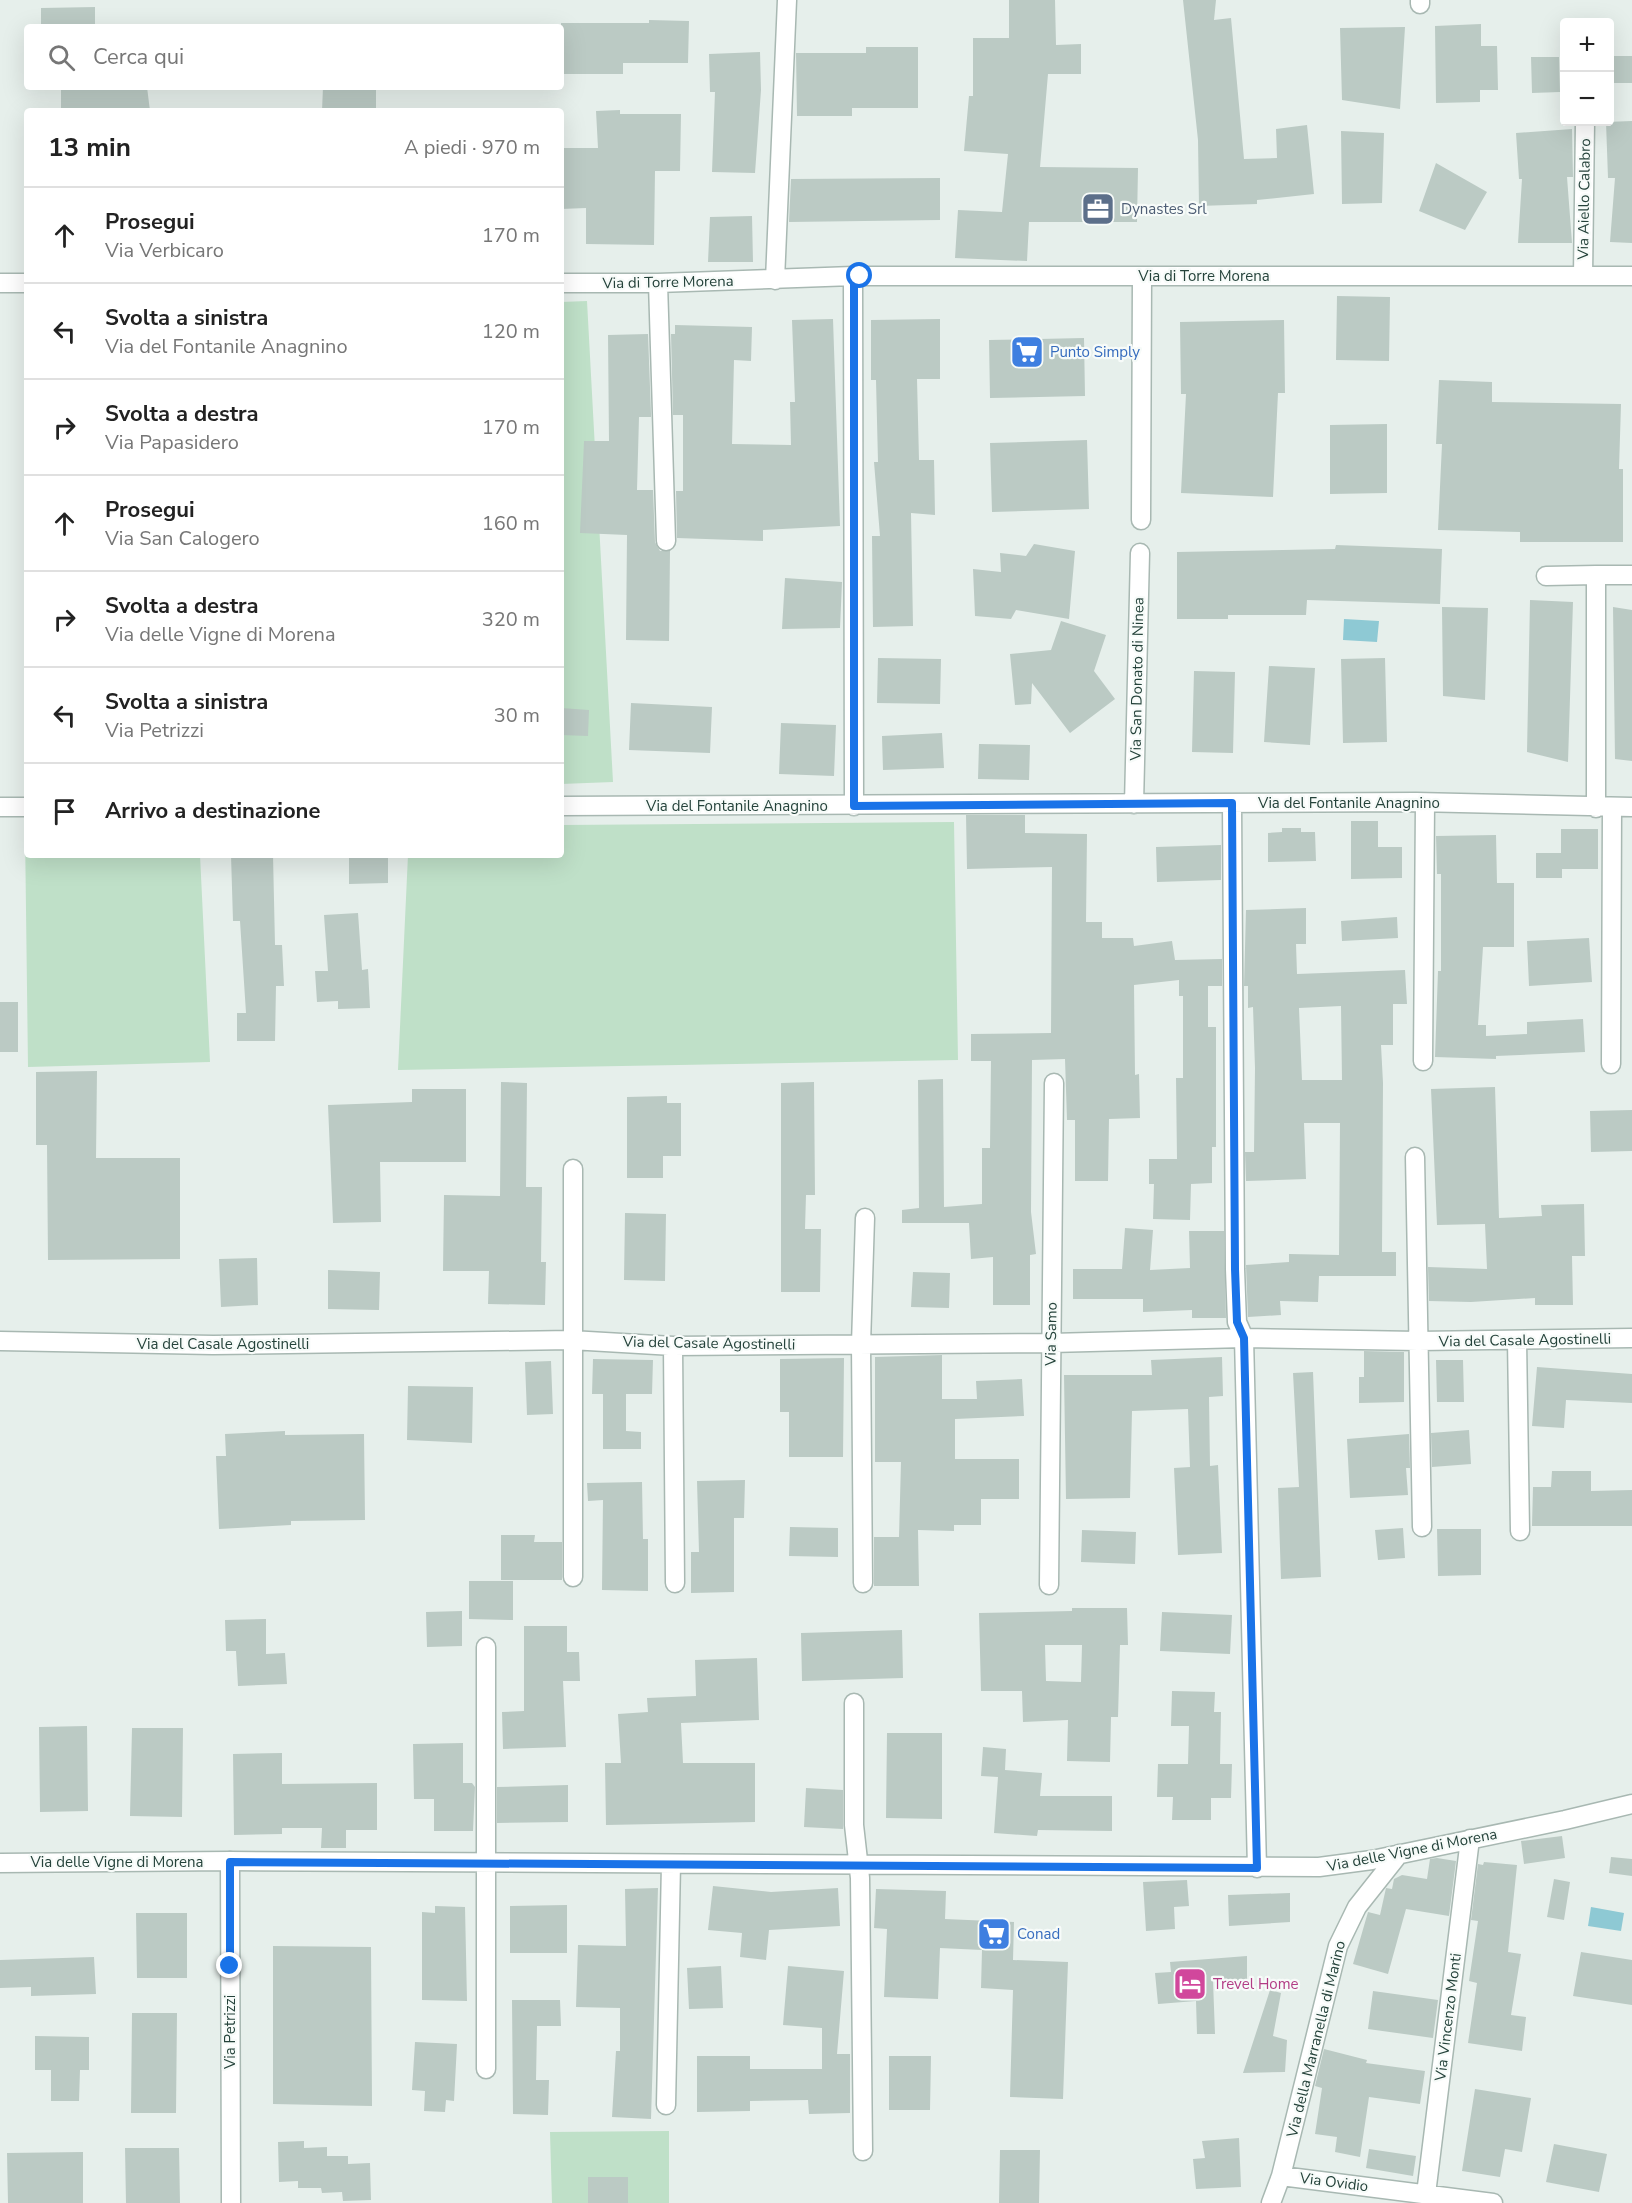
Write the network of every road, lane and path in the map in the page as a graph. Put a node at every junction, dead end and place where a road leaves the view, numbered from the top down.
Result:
1 (787, 0) edge
2 (1585, 126) edge
3 (854, 276) junction
4 (1142, 276) junction
5 (1583, 276) junction
6 (1632, 276) edge
7 (775, 280) junction
8 (0, 283) edge
9 (24, 283) edge
10 (564, 283) edge
11 (658, 283) junction
12 (1141, 520) dead end
13 (666, 541) dead end
14 (1140, 554) dead end
15 (1596, 575) junction
16 (1632, 575) edge
17 (1546, 576) dead end
18 (1232, 803) junction
19 (1425, 803) junction
20 (1134, 804) junction
21 (564, 806) edge
22 (854, 806) junction
23 (0, 807) edge
24 (24, 807) edge
25 (1632, 807) edge
26 (1604, 808) junction
27 (1423, 1061) dead end
28 (1611, 1064) dead end
29 (1054, 1083) dead end
30 (1415, 1157) dead end
31 (573, 1169) dead end
32 (865, 1218) dead end
33 (1244, 1338) junction
34 (1632, 1338) edge
35 (571, 1340) junction
36 (1517, 1340) junction
37 (0, 1341) edge
38 (1418, 1341) junction
39 (1051, 1343) junction
40 (861, 1344) junction
41 (673, 1346) junction
42 (1422, 1527) dead end
43 (1520, 1531) dead end
44 (573, 1577) dead end
45 (675, 1583) dead end
46 (863, 1583) dead end
47 (1049, 1585) dead end
48 (486, 1647) dead end
49 (854, 1704) dead end
50 (1632, 1804) edge
51 (1470, 1839) junction
52 (1399, 1854) junction
53 (230, 1862) junction
54 (0, 1863) edge
55 (486, 1863) junction
56 (670, 1864) junction
57 (858, 1865) junction
58 (1257, 1868) junction
59 (486, 2069) dead end
60 (666, 2105) dead end
61 (863, 2151) dead end
62 (1281, 2176) junction
63 (1426, 2194) junction
64 (1398, 2197) edge
65 (231, 2203) edge
66 (1271, 2203) edge
67 (1493, 2203) edge

1 - 7 street
2 - 5 street, Via Aiello Calabro
3 - 4 street, Via di Torre Morena
3 - 7 street, Via di Torre Morena
3 - 22 street
4 - 5 street, Via di Torre Morena
4 - 12 street
5 - 6 street, Via di Torre Morena
7 - 11 street, Via di Torre Morena
8 - 9 street
10 - 11 street, Via di Torre Morena
11 - 13 street
14 - 20 street, Via San Donato di Ninea
15 - 16 street
15 - 17 street
15 - 26 street
18 - 19 street, Via del Fontanile Anagnino
18 - 20 street, Via del Fontanile Anagnino
18 - 33 street
19 - 26 street, Via del Fontanile Anagnino
19 - 27 street
20 - 22 street, Via del Fontanile Anagnino
21 - 22 street, Via del Fontanile Anagnino
23 - 24 street
25 - 26 street, Via del Fontanile Anagnino
26 - 28 street
29 - 39 street, Via Samo
30 - 38 street, Via del Casale Agostinelli
31 - 35 street
32 - 40 street
33 - 38 street, Via del Casale Agostinelli
33 - 39 street, Via del Casale Agostinelli
33 - 58 street
34 - 36 street, Via del Casale Agostinelli
35 - 37 street, Via del Casale Agostinelli
35 - 41 street, Via del Casale Agostinelli
35 - 44 street
36 - 38 street, Via del Casale Agostinelli
36 - 43 street
38 - 42 street, Via del Casale Agostinelli
39 - 40 street, Via del Casale Agostinelli
39 - 47 street, Via Samo
40 - 41 street, Via del Casale Agostinelli
40 - 46 street
41 - 45 street
48 - 55 street
49 - 57 street
50 - 51 street, Via delle Vigne di Morena
51 - 52 street, Via delle Vigne di Morena
51 - 63 street, Via Vincenzo Monti
52 - 58 street, Via delle Vigne di Morena
52 - 62 street, Via della Marranella di Marino
53 - 54 street, Via delle Vigne di Morena
53 - 55 street, Via delle Vigne di Morena
53 - 65 street, Via Petrizzi
55 - 56 street, Via delle Vigne di Morena
55 - 59 street
56 - 57 street, Via delle Vigne di Morena
56 - 60 street
57 - 58 street, Via delle Vigne di Morena
57 - 61 street
62 - 64 street, Via Ovidio
62 - 66 street, Via della Marranella di Marino
63 - 64 street, Via Ovidio
63 - 67 street, Via Ovidio

